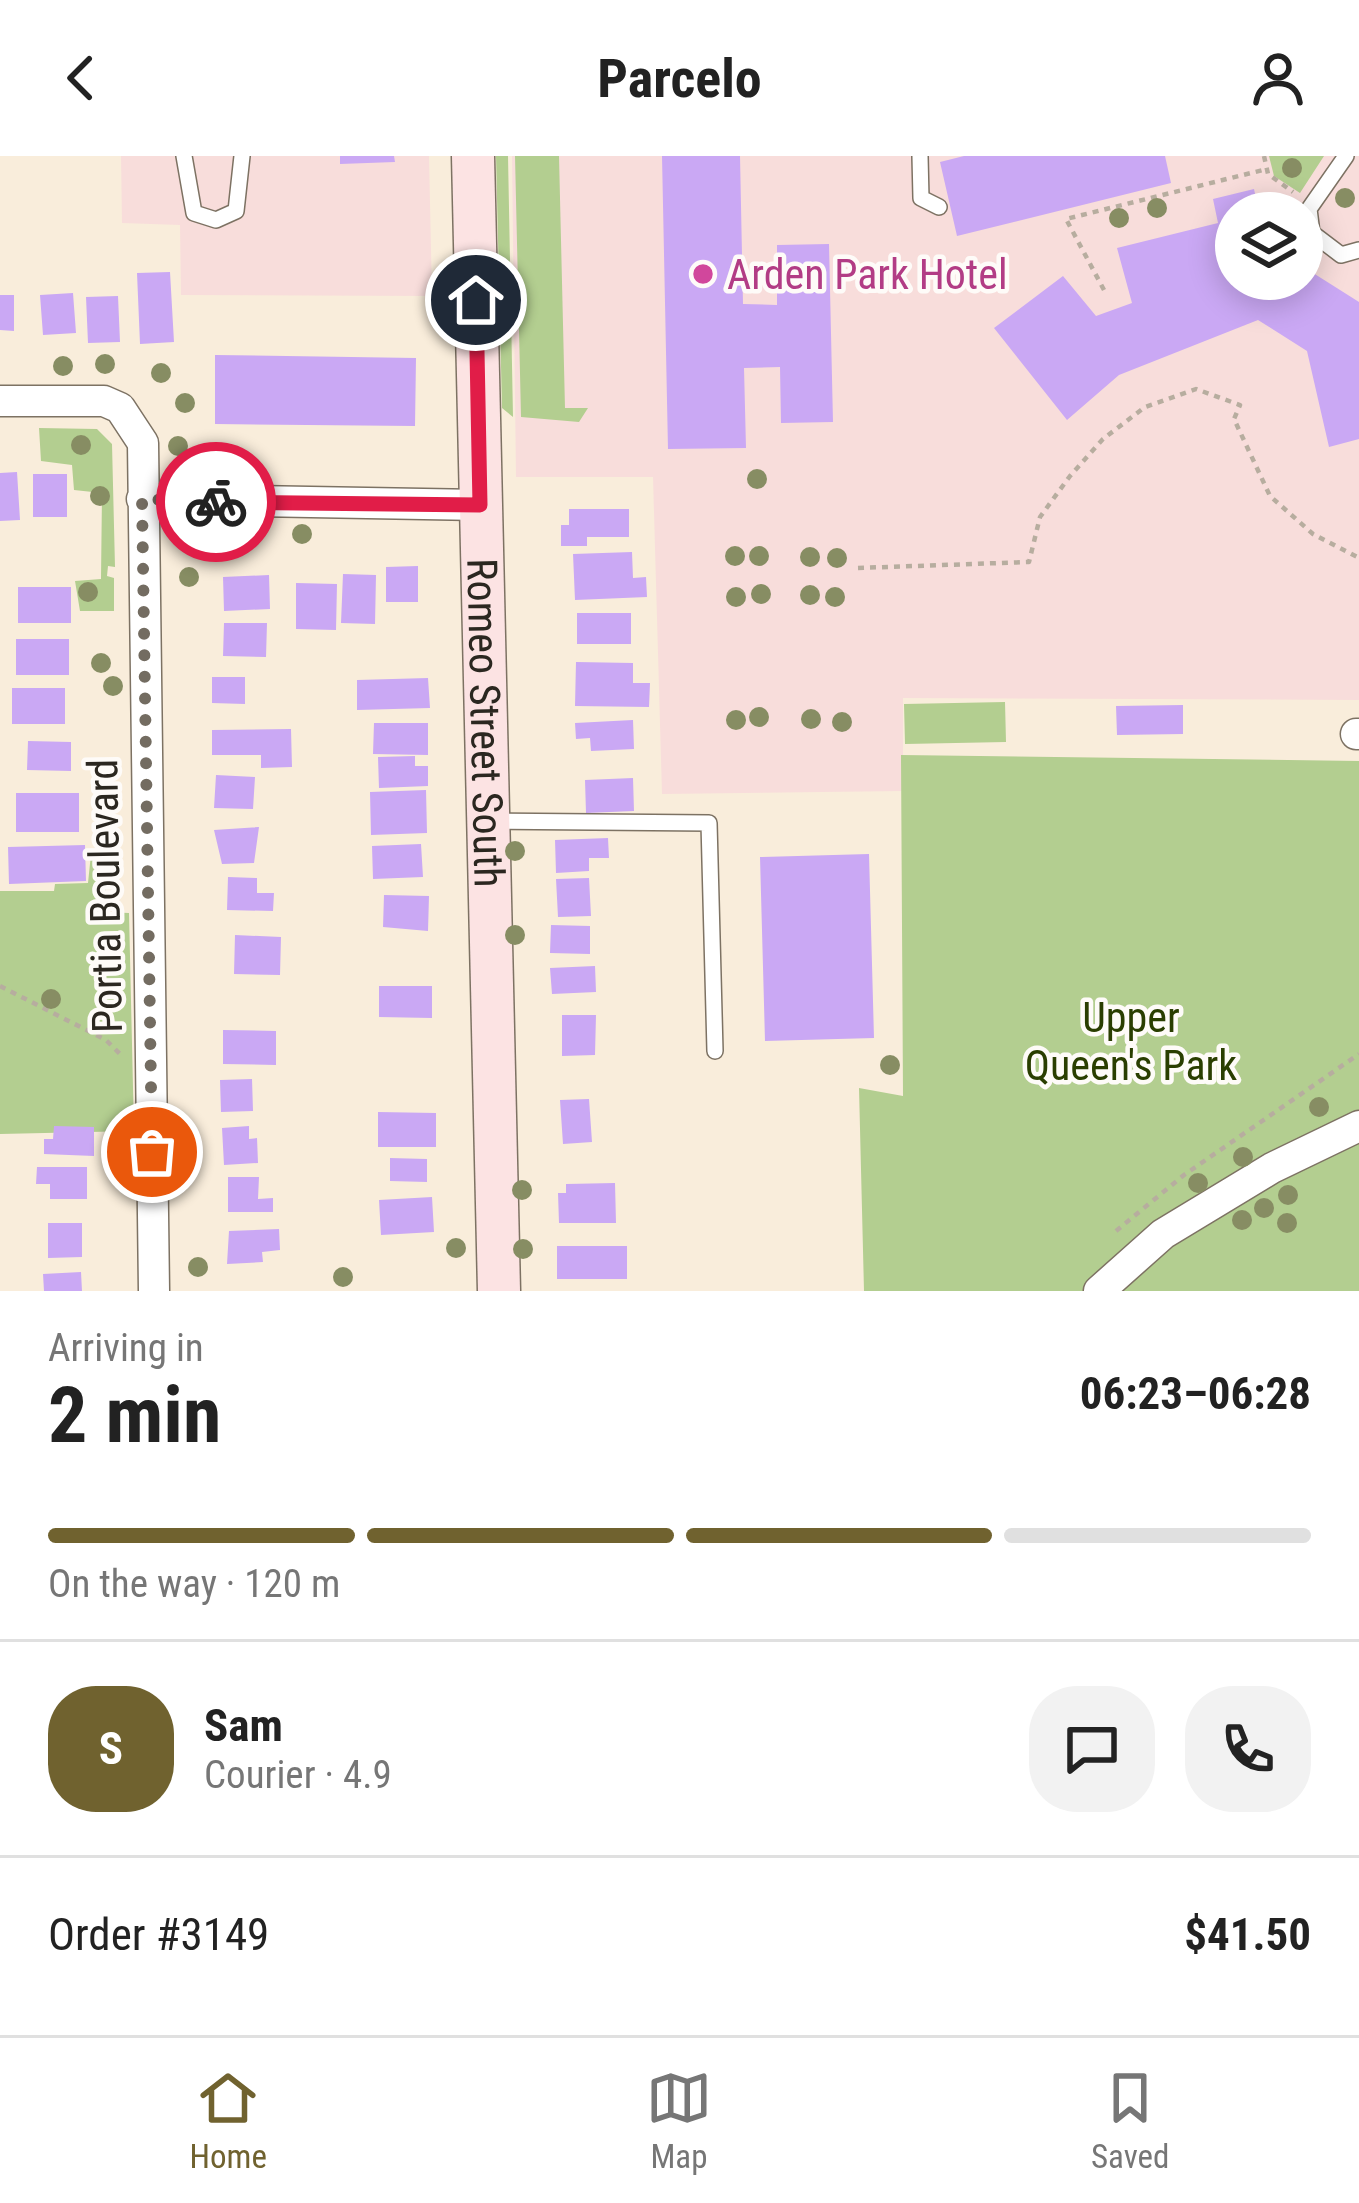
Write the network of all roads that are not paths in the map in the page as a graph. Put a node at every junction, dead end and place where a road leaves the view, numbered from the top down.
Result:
1 (184, 156) edge
2 (242, 156) edge
3 (473, 156) edge
4 (920, 156) edge
5 (1346, 156) edge
6 (939, 207) dead end
7 (1359, 250) edge
8 (0, 400) edge
9 (142, 499) junction
10 (480, 505) junction
11 (485, 821) junction
12 (715, 1051) dead end
13 (1358, 1129) edge
14 (154, 1291) edge
15 (499, 1291) edge
16 (1099, 1291) edge

1 - 2 lane
3 - 10 main road, Romeo Street South
4 - 6 lane
5 - 7 lane
8 - 9 street, Portia Boulevard
9 - 10 street
9 - 14 street, Portia Boulevard
10 - 11 main road, Romeo Street South
11 - 12 lane
11 - 15 main road, Romeo Street South
13 - 16 street

